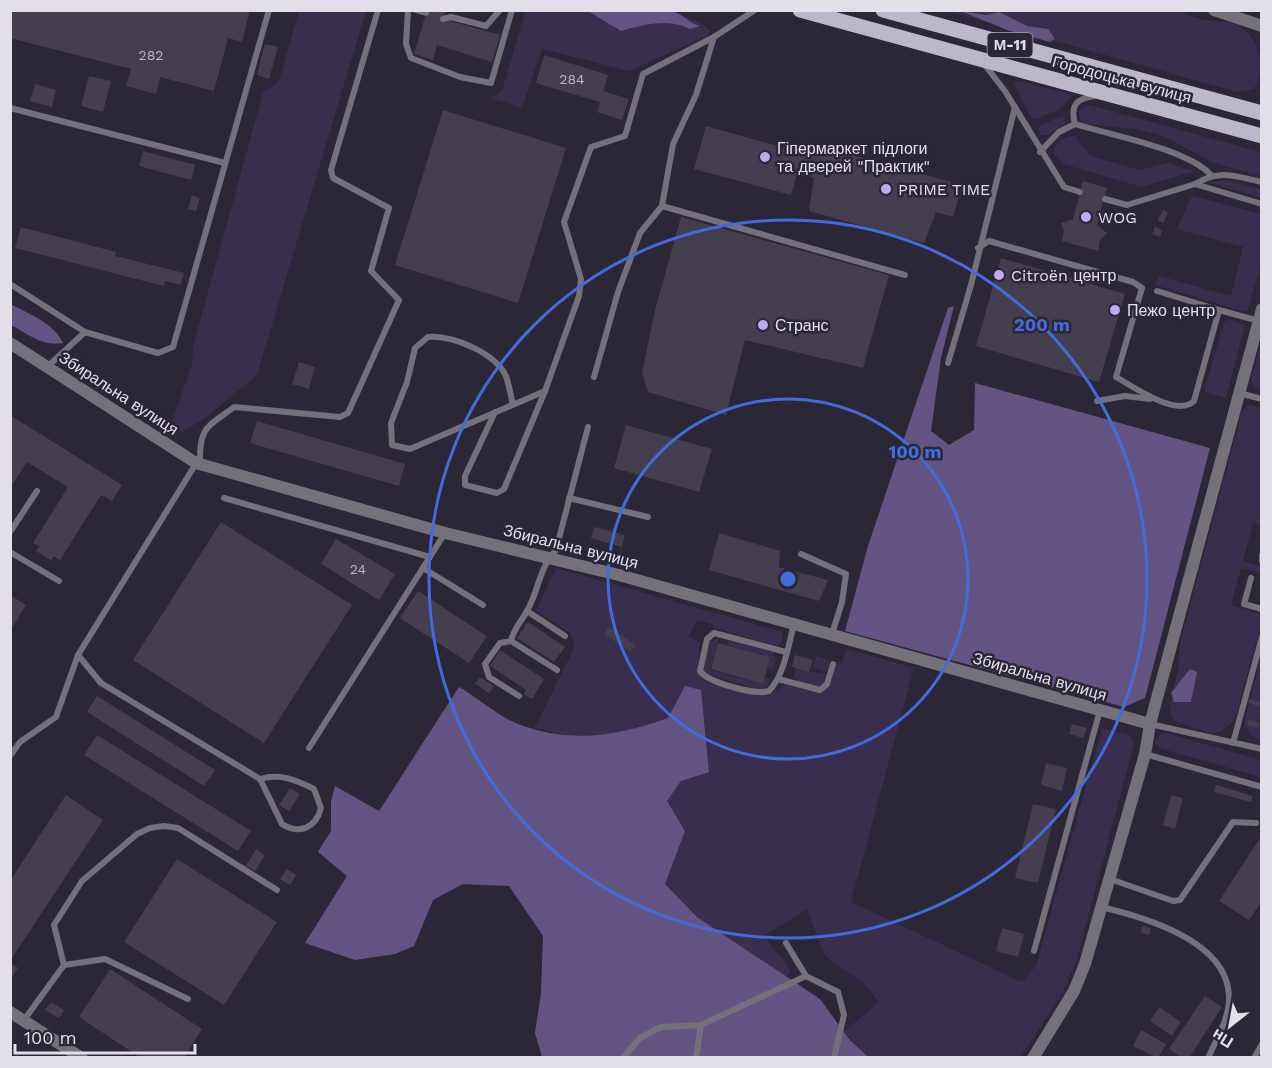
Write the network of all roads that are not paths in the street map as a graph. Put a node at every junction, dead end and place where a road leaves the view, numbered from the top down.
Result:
1 (269, 10) edge
2 (378, 10) edge
3 (408, 10) edge
4 (416, 10) edge
5 (500, 10) edge
6 (512, 10) edge
7 (755, 10) edge
8 (800, 10) edge
9 (883, 10) edge
10 (1214, 10) edge
11 (426, 14) dead end
12 (443, 19) dead end
13 (1262, 26) edge
14 (714, 36) junction
15 (980, 59) junction
16 (1112, 95) junction
17 (1015, 107) junction
18 (10, 108) edge
19 (1262, 113) edge
20 (1074, 124) junction
21 (1262, 136) edge
22 (1040, 152) junction
23 (225, 163) junction
24 (1211, 175) junction
25 (1262, 182) edge
26 (1195, 184) junction
27 (1080, 192) dead end
28 (1105, 199) dead end
29 (1262, 204) edge
30 (662, 206) junction
31 (978, 248) junction
32 (905, 275) dead end
33 (10, 284) edge
34 (1157, 291) dead end
35 (1219, 310) junction
36 (1260, 315) edge
37 (85, 332) junction
38 (10, 343) edge
39 (948, 363) dead end
40 (47, 367) junction
41 (594, 377) dead end
42 (545, 391) junction
43 (1239, 393) junction
44 (1262, 399) edge
45 (1097, 400) dead end
46 (1154, 400) junction
47 (513, 405) junction
48 (495, 412) junction
49 (588, 427) dead end
50 (196, 463) junction
51 (37, 491) dead end
52 (224, 498) dead end
53 (569, 498) junction
54 (648, 517) dead end
55 (10, 532) edge
56 (445, 533) junction
57 (10, 552) edge
58 (801, 554) dead end
59 (1262, 555) edge
60 (430, 557) junction
61 (549, 557) junction
62 (1262, 561) edge
63 (423, 568) junction
64 (1251, 579) dead end
65 (59, 581) dead end
66 (483, 605) dead end
67 (1262, 609) edge
68 (527, 611) junction
69 (794, 624) junction
70 (832, 635) junction
71 (565, 636) dead end
72 (1262, 637) edge
73 (511, 640) junction
74 (786, 652) junction
75 (78, 655) junction
76 (833, 664) dead end
77 (557, 670) dead end
78 (778, 678) junction
79 (519, 696) dead end
80 (1100, 710) junction
81 (1150, 724) junction
82 (1233, 743) junction
83 (309, 748) dead end
84 (1262, 749) edge
85 (1145, 754) junction
86 (10, 756) edge
87 (260, 779) junction
88 (1262, 787) edge
89 (1256, 823) dead end
90 (1109, 878) junction
91 (277, 890) dead end
92 (1101, 907) junction
93 (786, 943) dead end
94 (1034, 951) dead end
95 (64, 965) junction
96 (806, 976) junction
97 (188, 999) dead end
98 (10, 1012) edge
99 (24, 1020) junction
100 (701, 1025) junction
101 (1262, 1044) edge
102 (65, 1053) edge
103 (82, 1058) edge
104 (623, 1058) edge
105 (696, 1058) edge
106 (834, 1058) edge
107 (1033, 1058) edge
108 (1208, 1058) edge
109 (1254, 1058) edge

1 - 23 lane
2 - 50 lane
3 - 6 lane
4 - 11 lane
5 - 12 lane
7 - 14 lane
8 - 15 main road, Городоцька вулиця / М-11
9 - 19 main road, Городоцька вулиця / М-11
10 - 13 street
14 - 30 lane
14 - 42 lane
15 - 16 main road, Городоцька вулиця / М-11
15 - 17 lane
16 - 20 lane
16 - 21 main road, Городоцька вулиця / М-11
17 - 22 lane
17 - 31 lane
18 - 23 lane
20 - 22 lane
20 - 24 lane
22 - 27 lane
23 - 37 lane
24 - 25 lane
24 - 26 lane
26 - 28 lane
26 - 29 lane
30 - 32 lane
30 - 41 lane
31 - 39 lane
31 - 46 lane
33 - 37 lane
34 - 35 lane
35 - 36 lane
35 - 46 lane
36 - 43 street
37 - 40 lane
38 - 40 street, Збиральна вулиця
40 - 50 street, Збиральна вулиця
42 - 47 lane
42 - 48 lane
43 - 44 lane
43 - 81 street
45 - 46 lane
47 - 48 lane
47 - 48 lane
49 - 53 lane
50 - 56 street, Збиральна вулиця
50 - 75 lane
51 - 55 lane
52 - 60 lane
53 - 54 lane
53 - 61 lane
56 - 60 lane
56 - 61 street, Збиральна вулиця
57 - 65 lane
58 - 70 lane
59 - 62 lane
60 - 63 lane
61 - 68 lane
61 - 69 street, Збиральна вулиця
63 - 66 lane
63 - 83 lane
64 - 67 lane
68 - 71 lane
68 - 73 lane
69 - 70 street, Збиральна вулиця
69 - 74 lane
70 - 80 street, Збиральна вулиця
72 - 82 lane
73 - 77 lane
73 - 79 lane
74 - 78 lane
74 - 78 lane
75 - 86 lane
75 - 87 lane
76 - 78 lane
80 - 81 street, Збиральна вулиця
80 - 94 lane
81 - 82 lane
81 - 85 street
82 - 84 lane
85 - 88 lane
85 - 90 street
87 - 87 lane
89 - 90 lane
90 - 92 street
91 - 95 lane
92 - 107 street
92 - 108 lane
93 - 96 lane
95 - 97 lane
95 - 99 lane
96 - 100 lane
96 - 106 lane
98 - 99 street
99 - 102 street
100 - 104 lane
100 - 105 lane
101 - 109 lane
102 - 103 street

